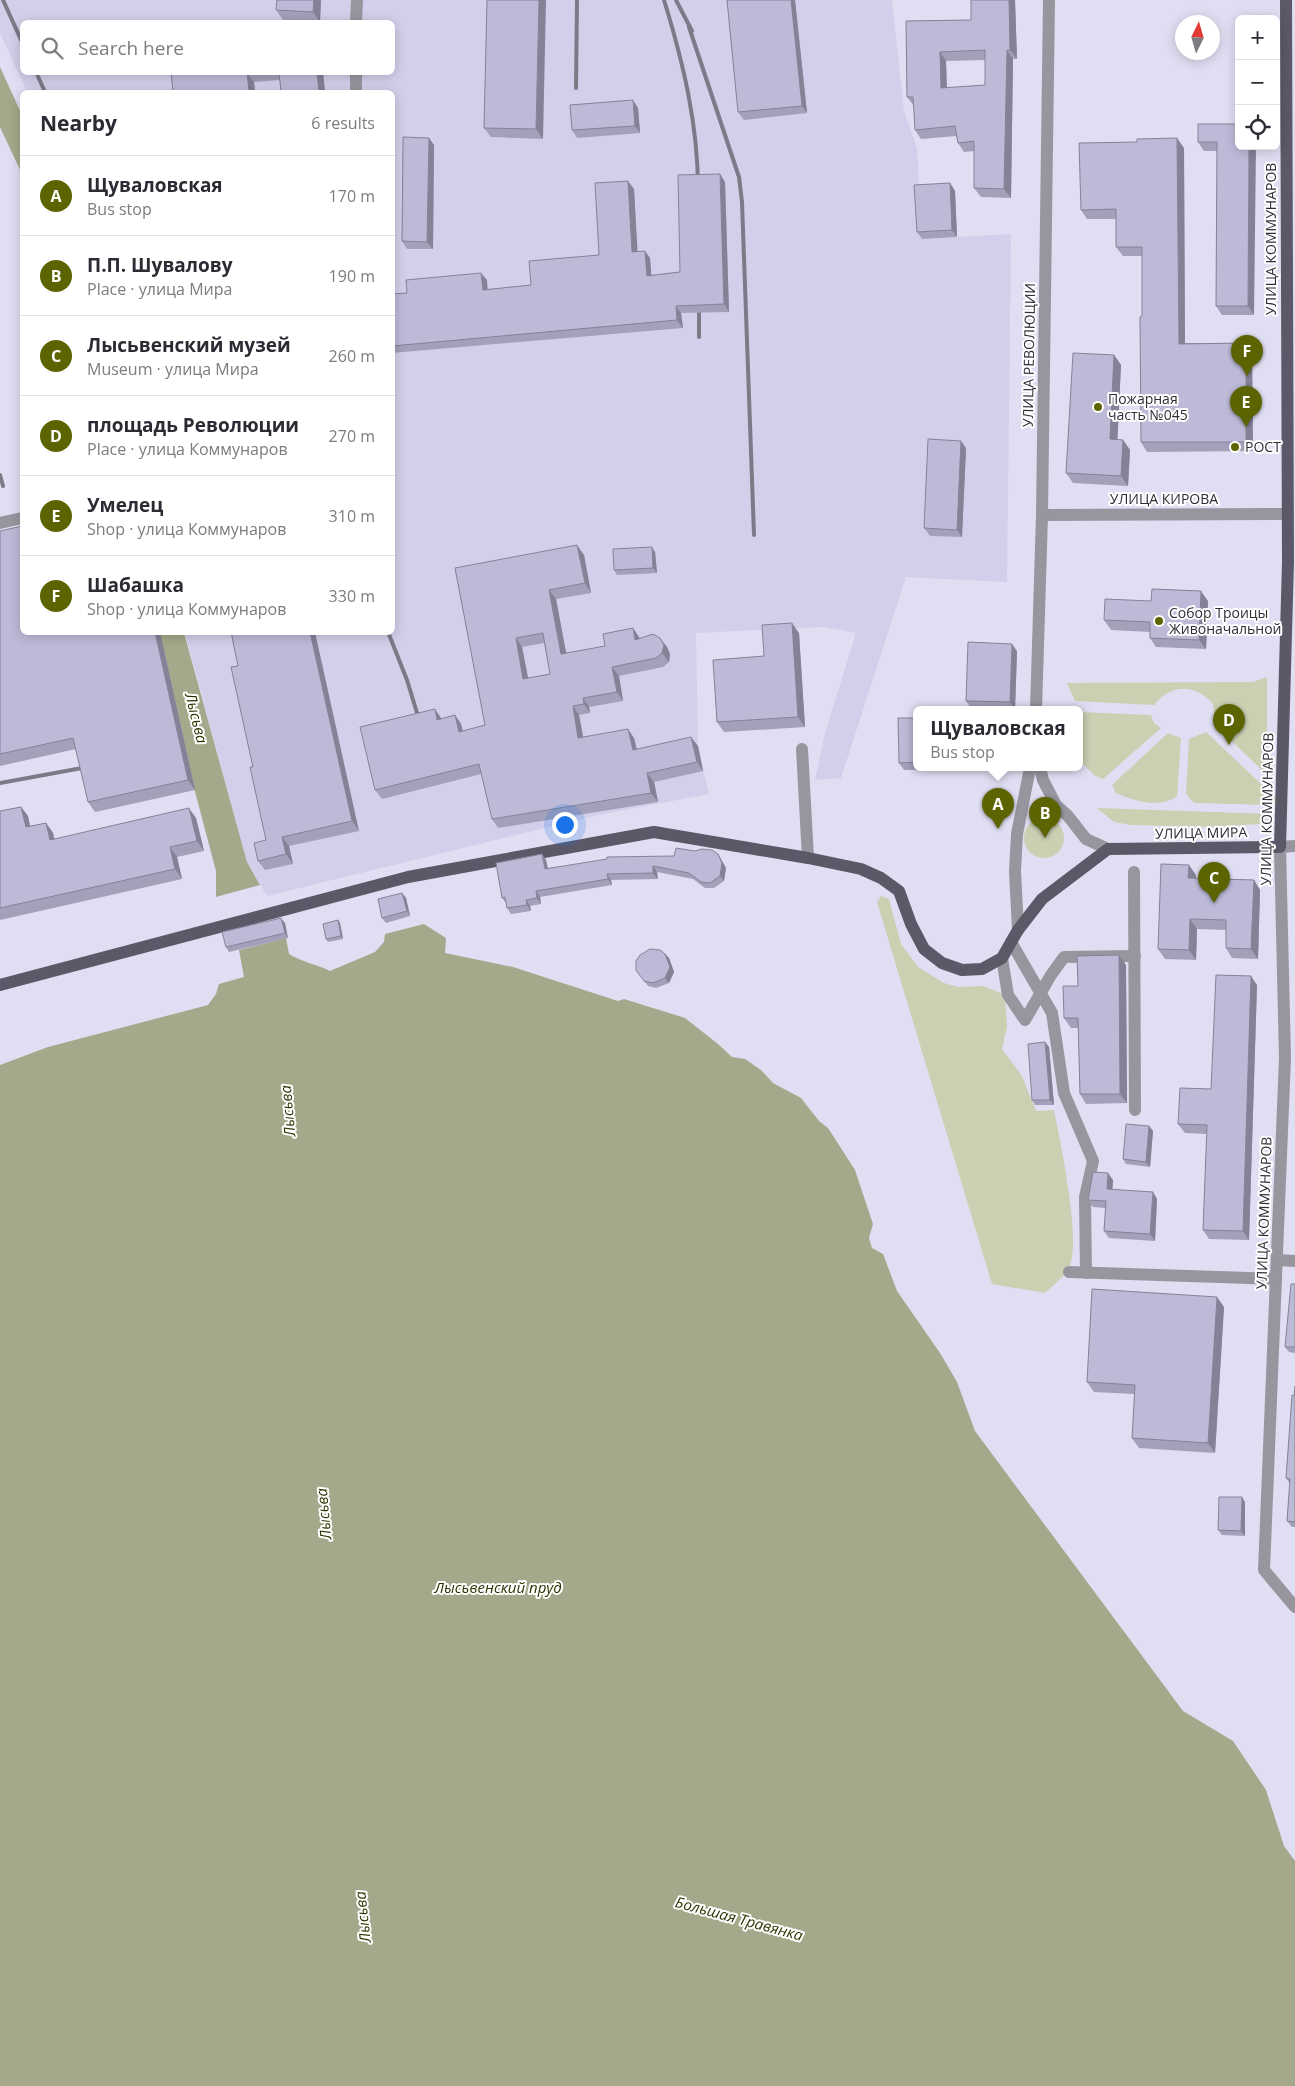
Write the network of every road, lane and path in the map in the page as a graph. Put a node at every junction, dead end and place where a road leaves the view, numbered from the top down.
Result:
1 (357, 0) edge
2 (1050, 0) edge
3 (1286, 0) edge
4 (356, 20) edge
5 (356, 75) edge
6 (356, 90) edge
7 (1287, 514) junction
8 (1042, 515) junction
9 (20, 518) edge
10 (0, 523) edge
11 (1292, 562) edge
12 (1036, 706) edge
13 (802, 750) dead end
14 (1029, 771) edge
15 (1041, 771) edge
16 (1295, 846) edge
17 (1280, 847) junction
18 (1108, 849) junction
19 (808, 858) junction
20 (1134, 872) dead end
21 (1018, 930) junction
22 (1011, 942) junction
23 (1134, 956) junction
24 (1002, 958) junction
25 (0, 984) edge
26 (1040, 993) junction
27 (1290, 1058) edge
28 (1135, 1110) dead end
29 (1277, 1260) junction
30 (1295, 1261) edge
31 (1069, 1272) dead end
32 (1086, 1273) junction
33 (1276, 1279) junction
34 (1295, 1607) edge

1 - 4 street
2 - 8 street, УЛИЦА РЕВОЛЮЦИИ
3 - 7 main road, УЛИЦА КОММУНАРОВ
5 - 6 street
7 - 8 street, УЛИЦА КИРОВА
7 - 11 main road, УЛИЦА КОММУНАРОВ
8 - 12 street, УЛИЦА РЕВОЛЮЦИИ
9 - 10 street
11 - 17 main road, УЛИЦА КОММУНАРОВ
13 - 19 street
14 - 21 street
15 - 18 street
16 - 17 street, УЛИЦА МИРА
17 - 18 main road, УЛИЦА МИРА
17 - 27 street, УЛИЦА КОММУНАРОВ
18 - 21 main road
19 - 24 main road
19 - 25 main road
20 - 23 street
21 - 22 main road
22 - 24 main road
22 - 26 street
23 - 26 street
23 - 28 street
24 - 26 street
26 - 32 street
27 - 29 street, УЛИЦА КОММУНАРОВ
29 - 30 street
29 - 33 street, УЛИЦА КОММУНАРОВ
31 - 32 street
32 - 33 street
33 - 34 street, УЛИЦА КОММУНАРОВ

